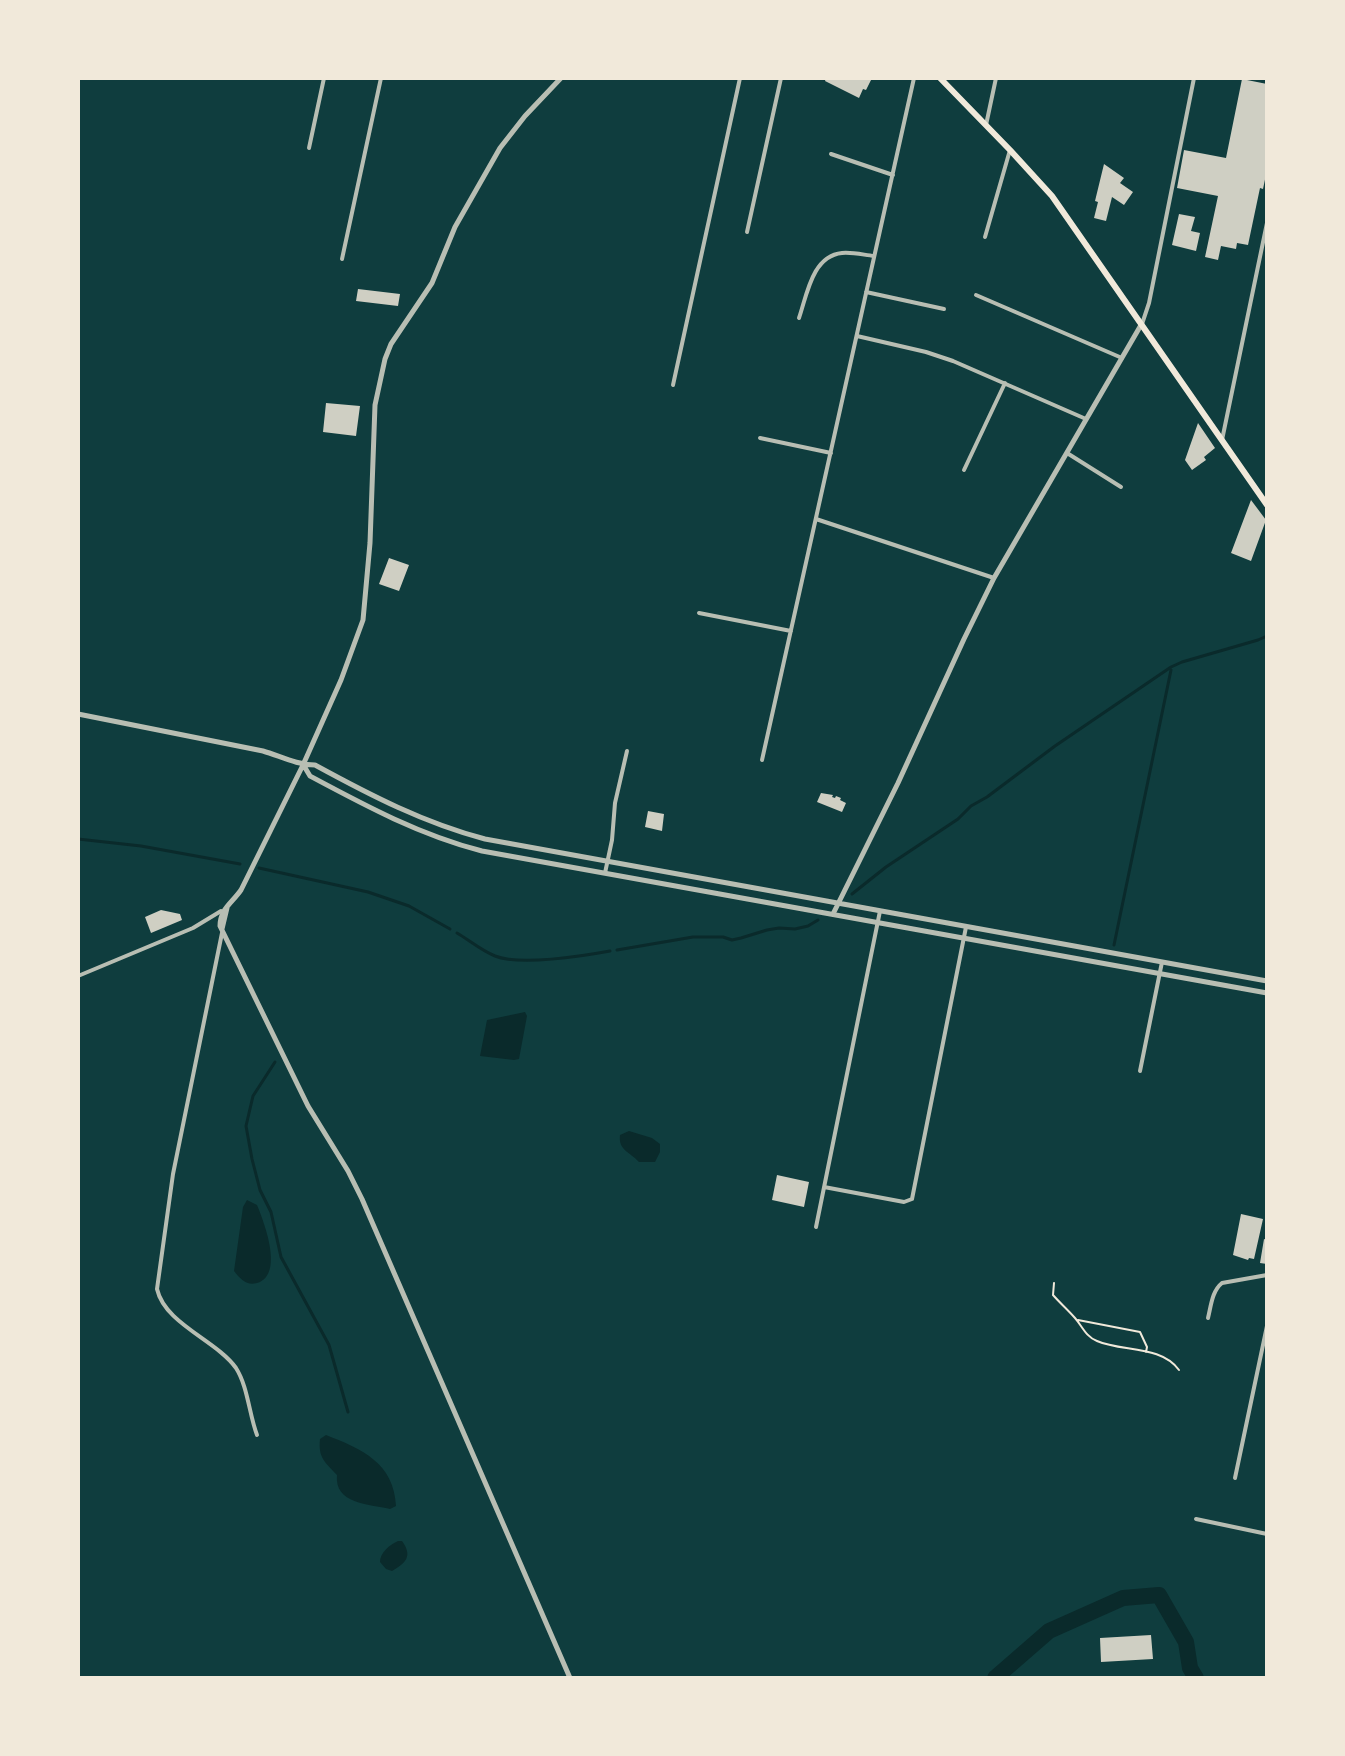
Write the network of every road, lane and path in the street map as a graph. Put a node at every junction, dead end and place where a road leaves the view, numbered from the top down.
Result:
1 (324, 78) edge
2 (381, 78) edge
3 (561, 78) edge
4 (740, 78) edge
5 (781, 78) edge
6 (914, 78) edge
7 (940, 78) edge
8 (996, 78) edge
9 (1194, 78) edge
10 (986, 125) junction
11 (309, 148) dead end
12 (1010, 150) junction
13 (831, 154) dead end
14 (893, 175) junction
15 (1267, 223) edge
16 (747, 232) dead end
17 (985, 237) dead end
18 (874, 256) junction
19 (342, 259) dead end
20 (866, 292) junction
21 (976, 295) dead end
22 (944, 309) dead end
23 (799, 318) dead end
24 (1142, 324) junction
25 (857, 336) junction
26 (1122, 358) junction
27 (1005, 383) junction
28 (673, 385) dead end
29 (1086, 419) junction
30 (760, 438) dead end
31 (1222, 440) junction
32 (831, 453) junction
33 (1067, 453) junction
34 (964, 470) dead end
35 (1121, 487) dead end
36 (1267, 505) edge
37 (816, 519) junction
38 (994, 578) junction
39 (699, 613) dead end
40 (791, 631) junction
41 (78, 714) edge
42 (627, 751) dead end
43 (762, 760) dead end
44 (303, 765) junction
45 (485, 839) junction
46 (482, 851) junction
47 (608, 861) junction
48 (605, 873) junction
49 (734, 884) junction
50 (732, 896) junction
51 (839, 903) junction
52 (227, 906) junction
53 (221, 911) junction
54 (880, 911) junction
55 (833, 914) junction
56 (878, 922) junction
57 (966, 927) junction
58 (222, 930) junction
59 (964, 938) junction
60 (1162, 962) junction
61 (1159, 973) junction
62 (78, 976) edge
63 (1267, 981) edge
64 (1267, 993) edge
65 (1140, 1071) dead end
66 (824, 1187) junction
67 (816, 1227) dead end
68 (1267, 1275) edge
69 (1054, 1283) dead end
70 (1208, 1318) dead end
71 (1077, 1319) junction
72 (1267, 1326) edge
73 (1146, 1352) junction
74 (1179, 1370) dead end
75 (257, 1435) dead end
76 (1235, 1478) dead end
77 (1196, 1519) dead end
78 (1267, 1534) edge
79 (570, 1678) edge

1 - 11 street
2 - 19 street
3 - 44 street
4 - 28 street
5 - 16 street
6 - 14 street
7 - 10 main road
8 - 10 street
9 - 24 street
10 - 12 main road
12 - 17 street
12 - 24 main road
13 - 14 street
14 - 18 street
15 - 31 street
18 - 20 street
18 - 23 street
20 - 22 street
20 - 25 street
21 - 26 street
24 - 26 street
24 - 31 main road
25 - 27 street
25 - 32 street
26 - 29 street
27 - 29 street
27 - 34 street
29 - 33 street
30 - 32 street
31 - 36 main road
32 - 37 street
33 - 35 street
33 - 38 street
37 - 38 street
37 - 40 street
38 - 51 street
39 - 40 street
40 - 43 street
41 - 44 street
42 - 47 street
44 - 45 street
44 - 46 street
44 - 52 street
45 - 46 street
45 - 47 street
46 - 48 street
47 - 48 street
47 - 49 street
48 - 50 street
49 - 50 street
49 - 51 street
50 - 55 street
51 - 54 street
51 - 55 street
52 - 53 street
52 - 58 street
53 - 58 street
53 - 62 street
54 - 56 street
54 - 57 street
55 - 56 street
56 - 59 street
56 - 66 street
57 - 59 street
57 - 60 street
58 - 75 street
58 - 79 street
59 - 61 street
59 - 66 street
60 - 61 street
60 - 63 street
61 - 64 street
61 - 65 street
66 - 67 street
68 - 70 street
69 - 71 path
71 - 73 path
71 - 73 path
72 - 76 street
73 - 74 path
77 - 78 street

